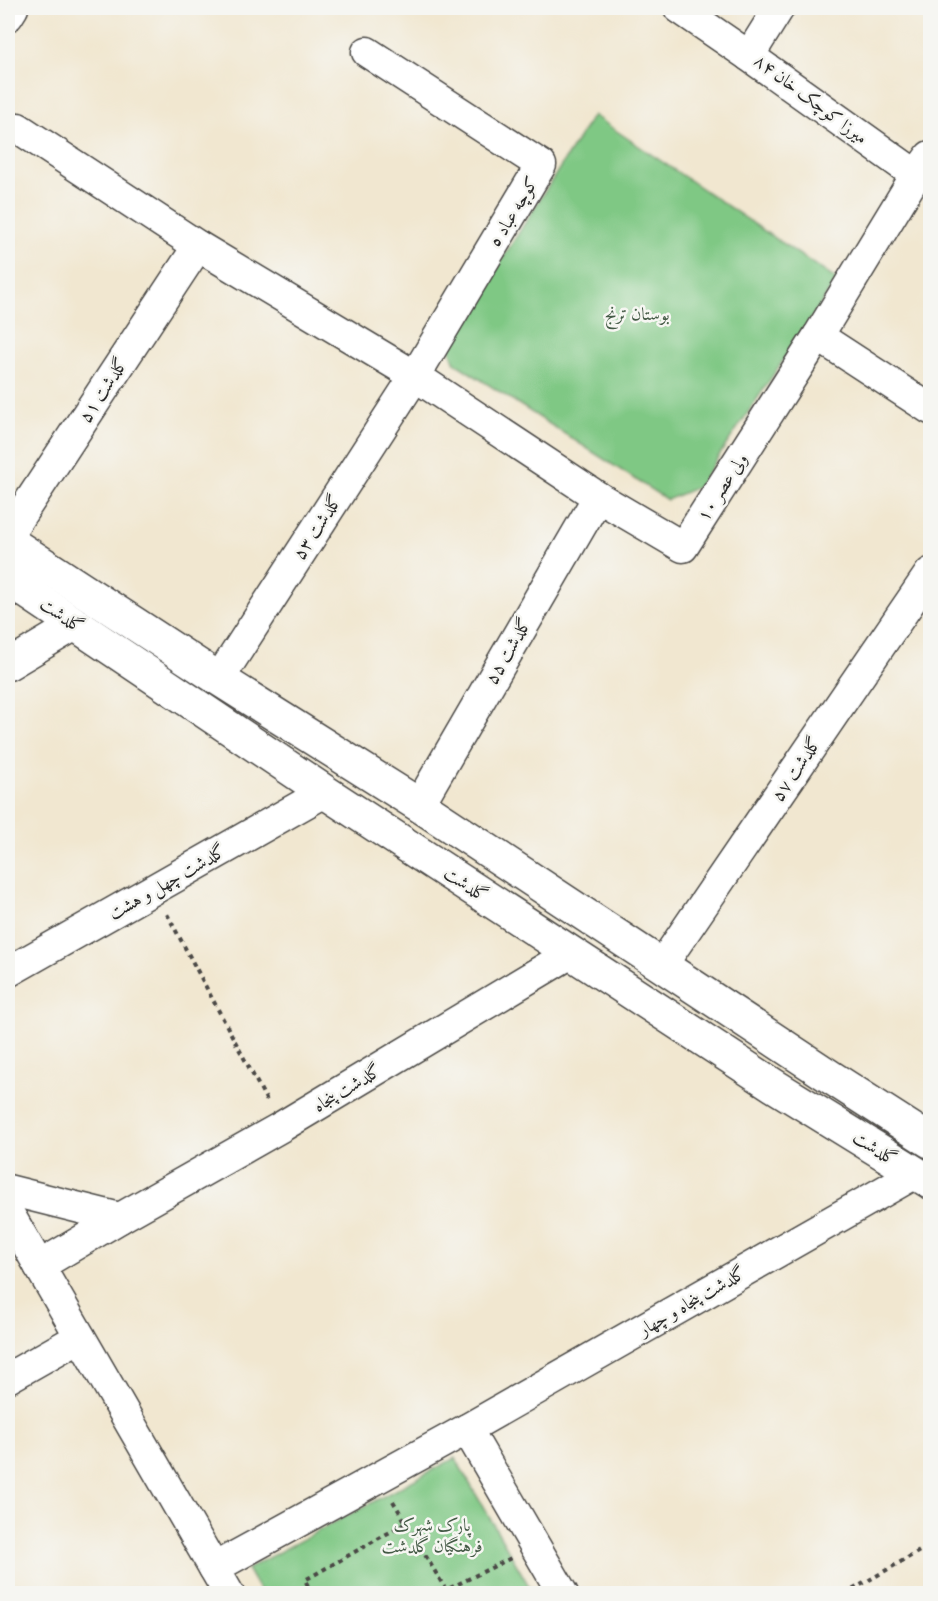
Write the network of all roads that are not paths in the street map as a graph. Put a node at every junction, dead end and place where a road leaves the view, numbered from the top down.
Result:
1 (13, 8) edge
2 (680, 8) edge
3 (779, 8) edge
4 (8, 16) edge
5 (368, 52) dead end
6 (749, 56) junction
7 (18, 128) dead end
8 (923, 166) edge
9 (198, 246) junction
10 (818, 336) junction
11 (415, 376) junction
12 (930, 409) edge
13 (598, 497) junction
14 (8, 534) edge
15 (8, 541) edge
16 (930, 573) edge
17 (8, 579) edge
18 (75, 625) junction
19 (8, 665) edge
20 (219, 679) junction
21 (325, 792) junction
22 (418, 805) junction
23 (572, 953) junction
24 (662, 965) junction
25 (8, 972) edge
26 (930, 1141) edge
27 (923, 1177) edge
28 (8, 1190) edge
29 (8, 1212) edge
30 (120, 1218) junction
31 (39, 1266) junction
32 (80, 1337) junction
33 (8, 1378) edge
34 (467, 1429) junction
35 (214, 1568) junction
36 (229, 1593) edge
37 (563, 1593) edge

1 - 4 street
2 - 6 street
3 - 6 street, میرزا کوچک خان ۸۴
5 - 11 street, كوچه عباد ٥
6 - 8 street, میرزا کوچک خان ۸۴
7 - 9 street, ولی عصر ۱۰
8 - 10 street, ولی عصر ۱۰
9 - 11 street, ولی عصر ۱۰
9 - 14 street, گلدشت ۵۱
10 - 12 street
10 - 13 street, ولی عصر ۱۰
11 - 13 street, ولی عصر ۱۰
11 - 20 street, گلدشت ۵۳
13 - 22 street, گلدشت ۵۵
15 - 20 street, گلدشت
16 - 24 street, گلدشت ۵۷
17 - 18 street, گلدشت
18 - 19 street
18 - 21 street, گلدشت
20 - 22 street, گلدشت
21 - 23 street, گلدشت
21 - 25 street, گلدشت چهل و هشت
22 - 24 street, گلدشت
23 - 27 street, گلدشت
23 - 30 street, گلدشت پنجاه
24 - 26 street, گلدشت
27 - 34 street, گلدشت پنجاه و چهار
28 - 30 street
29 - 31 street
30 - 31 street, گلدشت پنجاه
31 - 32 street
32 - 33 street
32 - 35 street
34 - 35 street, گلدشت پنجاه و چهار
34 - 37 street
35 - 36 street

